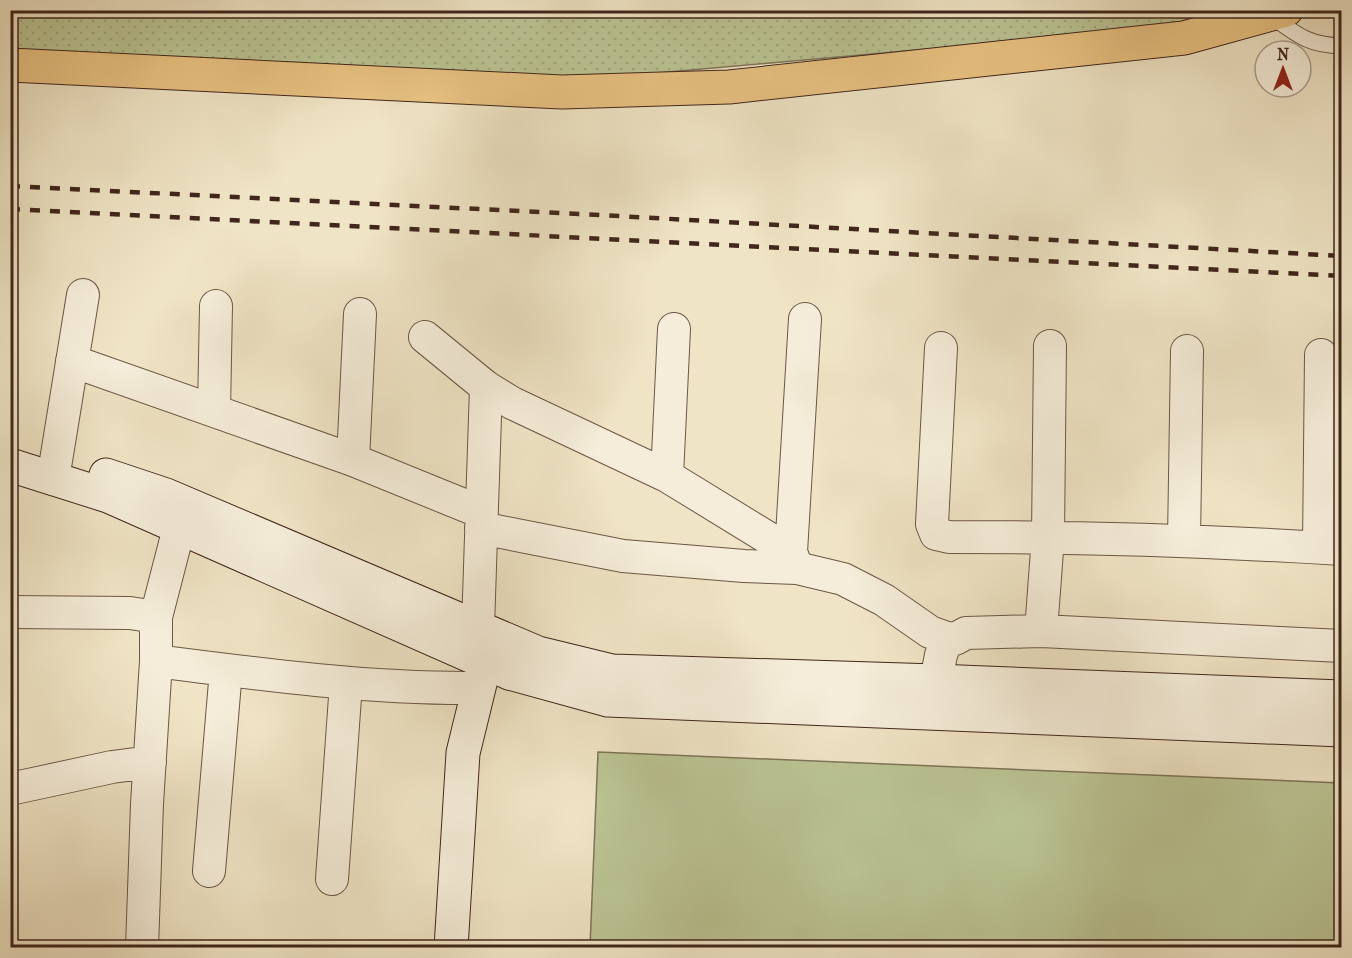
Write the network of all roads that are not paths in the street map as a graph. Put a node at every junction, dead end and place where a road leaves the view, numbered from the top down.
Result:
1 (1279, 13) edge
2 (1341, 45) edge
3 (10, 65) edge
4 (82, 295) dead end
5 (216, 306) dead end
6 (360, 314) dead end
7 (805, 319) dead end
8 (674, 329) dead end
9 (425, 337) dead end
10 (1050, 346) dead end
11 (941, 348) dead end
12 (1187, 351) dead end
13 (1322, 355) dead end
14 (72, 361) junction
15 (486, 387) junction
16 (214, 411) junction
17 (10, 443) edge
18 (353, 460) junction
19 (10, 465) edge
20 (55, 468) junction
21 (667, 476) junction
22 (481, 520) junction
23 (179, 528) junction
24 (1048, 537) junction
25 (1184, 540) junction
26 (1330, 548) edge
27 (794, 560) junction
28 (10, 612) edge
29 (156, 617) junction
30 (1041, 631) junction
31 (947, 638) junction
32 (1341, 646) edge
33 (495, 655) junction
34 (156, 661) junction
35 (226, 670) junction
36 (936, 681) junction
37 (346, 683) junction
38 (1341, 697) edge
39 (1341, 730) edge
40 (150, 762) junction
41 (10, 789) edge
42 (209, 871) dead end
43 (332, 879) dead end
44 (142, 948) edge
45 (451, 948) edge
46 (467, 948) edge

1 - 2 lane
1 - 3 highway
4 - 14 street
5 - 16 street
6 - 18 street
7 - 27 street
8 - 21 street
9 - 15 street
10 - 24 street
11 - 24 street
12 - 25 street
13 - 26 street
14 - 16 street
14 - 20 street
15 - 21 street
15 - 22 street
16 - 18 street
17 - 20 street
18 - 22 street
19 - 20 street
20 - 23 street
20 - 33 street
21 - 27 street
22 - 27 street
22 - 33 street
23 - 29 street
23 - 33 street
24 - 25 street
24 - 30 street
25 - 26 street
27 - 31 street
28 - 29 street
29 - 34 street
30 - 31 street
30 - 32 street
31 - 36 street
33 - 36 street
33 - 37 street
33 - 39 street
33 - 45 street
33 - 46 street
34 - 35 street
34 - 40 street
35 - 37 street
35 - 42 street
36 - 38 street
37 - 43 street
40 - 41 street
40 - 44 street

